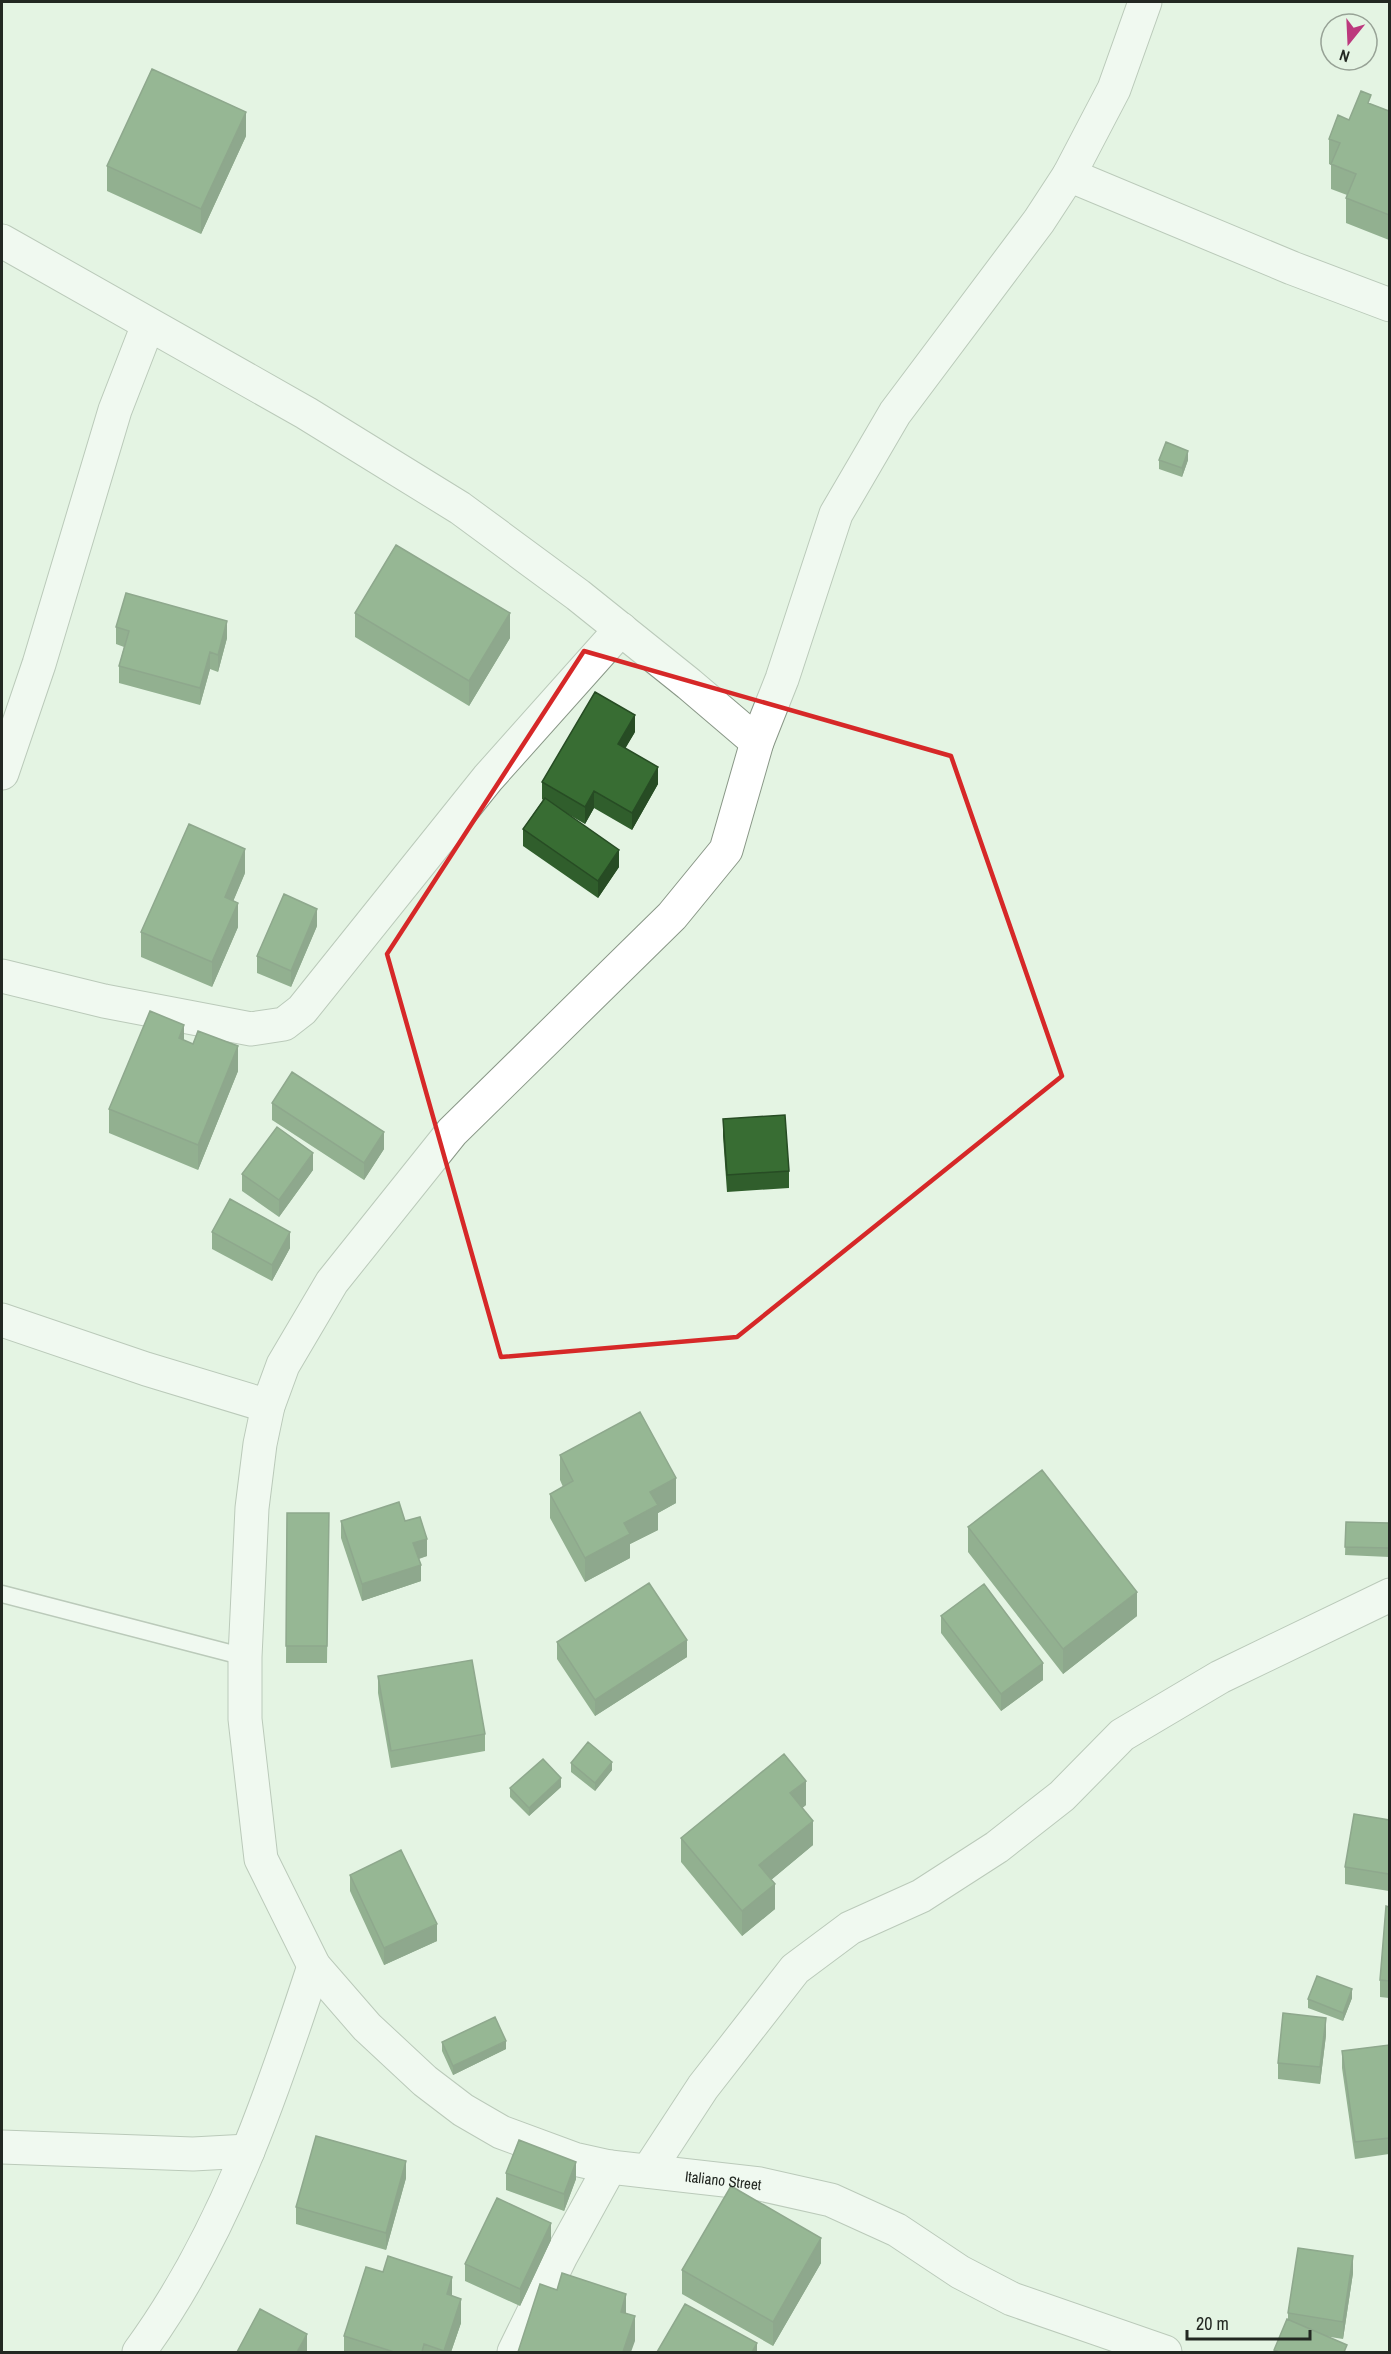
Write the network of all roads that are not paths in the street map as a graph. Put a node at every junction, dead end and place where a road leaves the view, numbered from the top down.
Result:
1 (1145, 2) edge
2 (1069, 175) junction
3 (2, 241) edge
4 (1389, 305) edge
5 (148, 325) junction
6 (621, 629) junction
7 (757, 742) junction
8 (2, 773) edge
9 (2, 976) edge
10 (2, 1320) edge
11 (268, 1406) junction
12 (2, 1594) edge
13 (1389, 1595) edge
14 (245, 1657) junction
15 (314, 1966) junction
16 (2, 2147) edge
17 (248, 2151) junction
18 (610, 2167) junction
19 (648, 2171) junction
20 (139, 2352) edge
21 (514, 2352) edge
22 (1165, 2352) edge

1 - 2 street, Italiano Street
2 - 4 street
2 - 7 street, Italiano Street
3 - 5 street
5 - 6 street
5 - 8 street
6 - 7 street
6 - 9 street
7 - 11 street, Italiano Street
10 - 11 street
11 - 14 street, Italiano Street
12 - 14 lane
13 - 19 street
14 - 15 street, Italiano Street
15 - 17 street
15 - 18 street, Italiano Street
16 - 17 street
17 - 20 street
18 - 19 street, Italiano Street
18 - 21 street
19 - 22 street, Italiano Street

